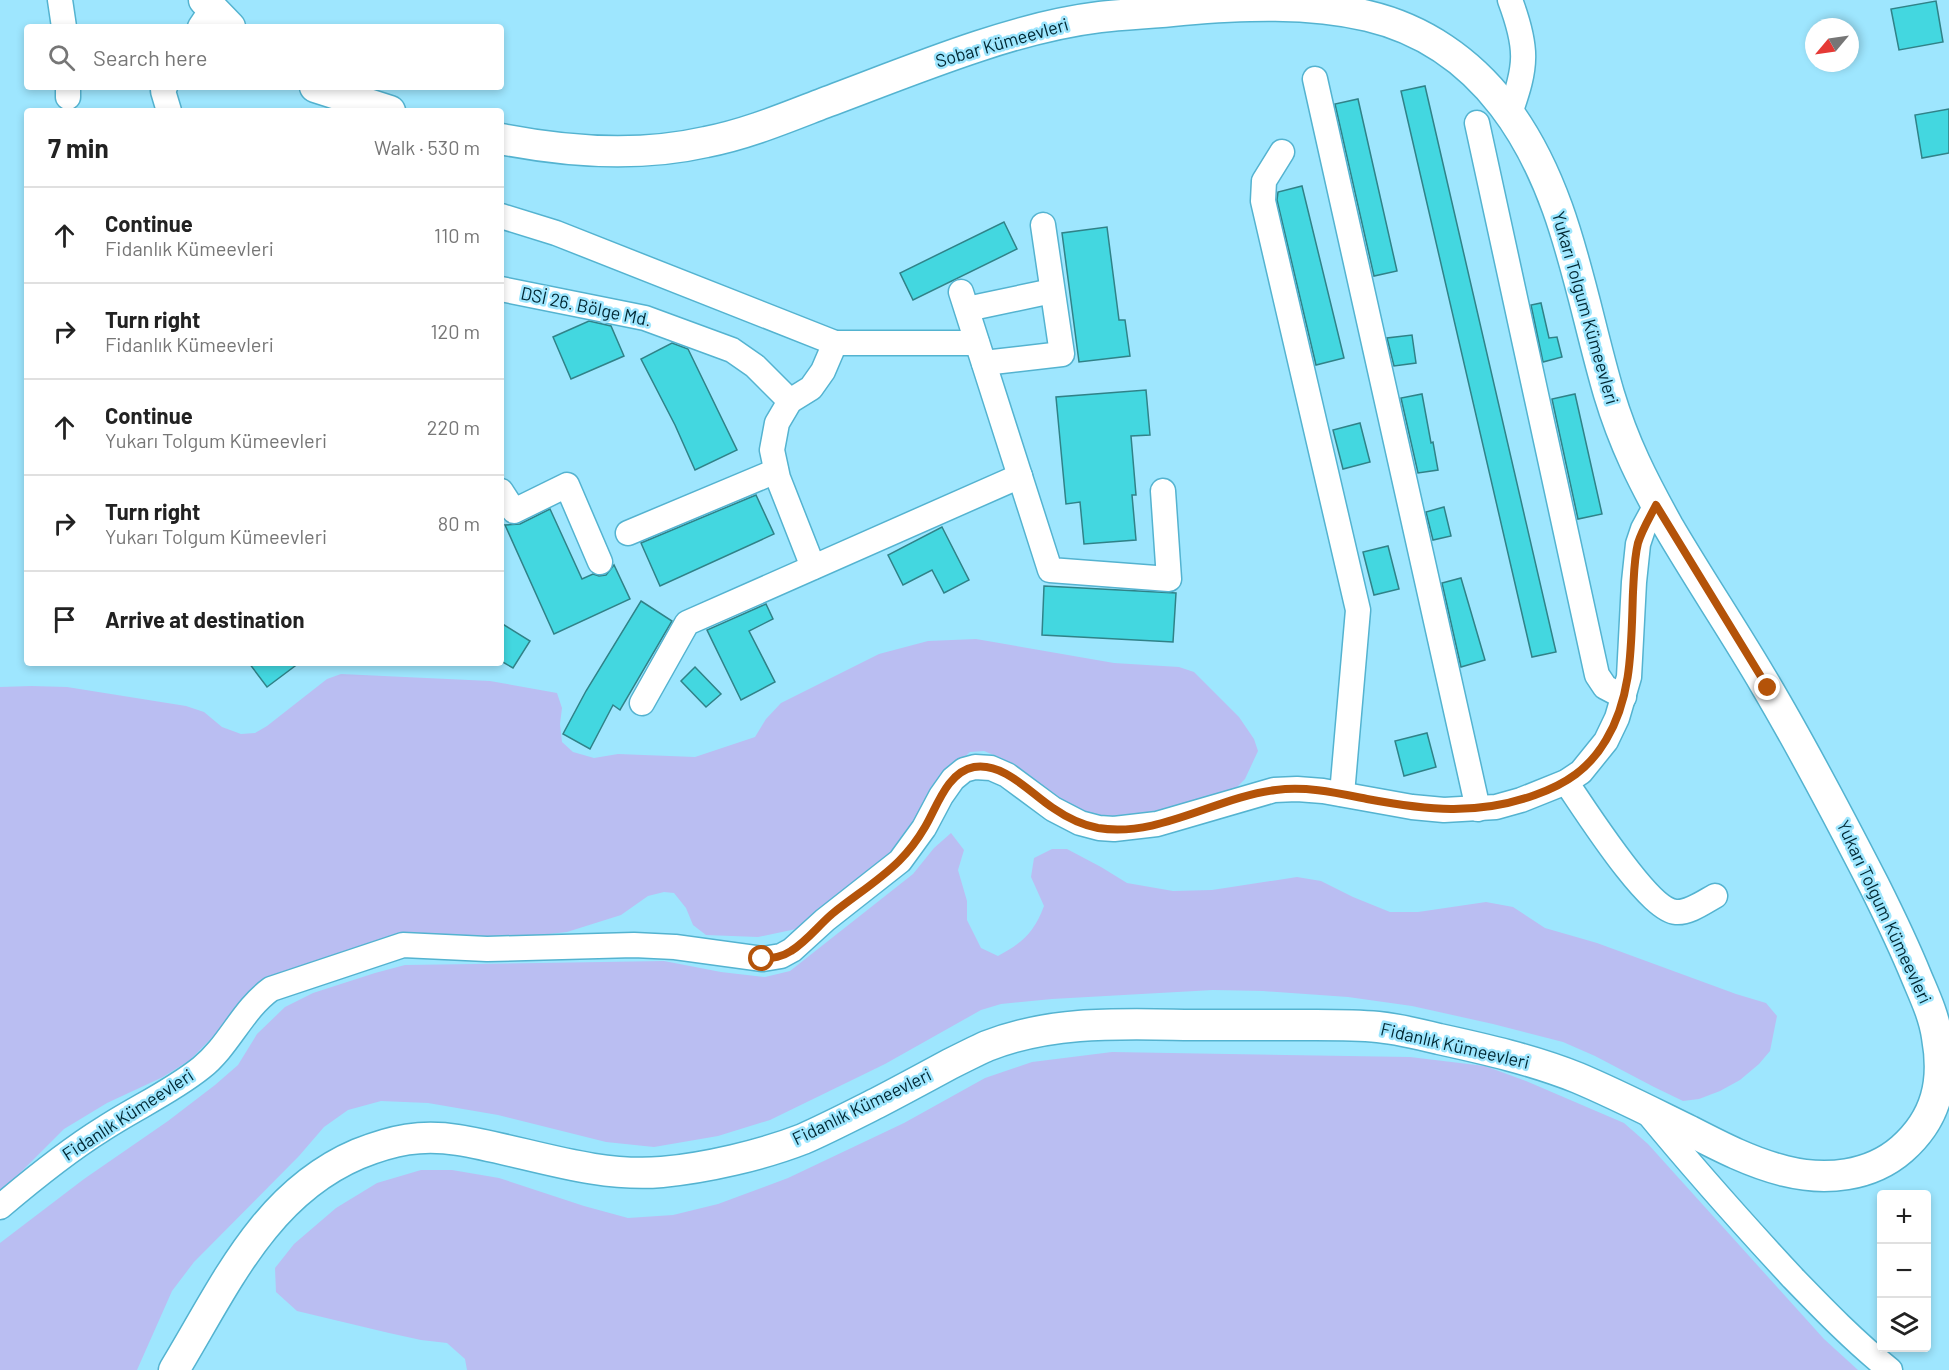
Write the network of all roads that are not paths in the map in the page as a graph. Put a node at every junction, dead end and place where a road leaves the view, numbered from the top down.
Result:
1 (60, 0) edge
2 (1510, 0) edge
3 (64, 24) edge
4 (1315, 80) dead end
5 (164, 90) edge
6 (324, 90) edge
7 (168, 108) edge
8 (381, 108) edge
9 (1510, 113) junction
10 (1477, 123) dead end
11 (504, 140) edge
12 (1282, 152) dead end
13 (504, 217) edge
14 (1043, 225) dead end
15 (504, 290) edge
16 (1052, 291) junction
17 (835, 343) junction
18 (981, 353) junction
19 (790, 401) junction
20 (776, 471) junction
21 (1020, 476) junction
22 (1163, 491) dead end
23 (504, 496) edge
24 (1656, 505) junction
25 (628, 533) dead end
26 (600, 562) dead end
27 (813, 567) junction
28 (1624, 697) junction
29 (642, 703) dead end
30 (1566, 782) junction
31 (1342, 794) junction
32 (1478, 809) junction
33 (1715, 896) dead end
34 (1643, 1108) junction
35 (0, 1207) edge
36 (174, 1370) edge
37 (1890, 1370) edge

1 - 3 street
2 - 9 street
4 - 32 street
5 - 7 street
6 - 8 main road
9 - 11 main road, Sobar Kümeevleri
9 - 24 main road, Yukarı Tolgum Kümeevleri
10 - 28 street
12 - 31 street
13 - 17 street
14 - 16 street
15 - 19 street, DSİ 26. Bölge Md.
16 - 18 street
16 - 18 street
17 - 18 street
17 - 19 street
18 - 21 street
19 - 20 street
20 - 25 street
20 - 27 street
21 - 22 street
21 - 27 street
23 - 26 street
24 - 28 street
24 - 34 main road, Yukarı Tolgum Kümeevleri
27 - 29 street
28 - 30 street
30 - 32 street
30 - 33 street
31 - 32 street
31 - 35 street, Fidanlık Kümeevleri
34 - 36 main road, Fidanlık Kümeevleri
34 - 37 street

